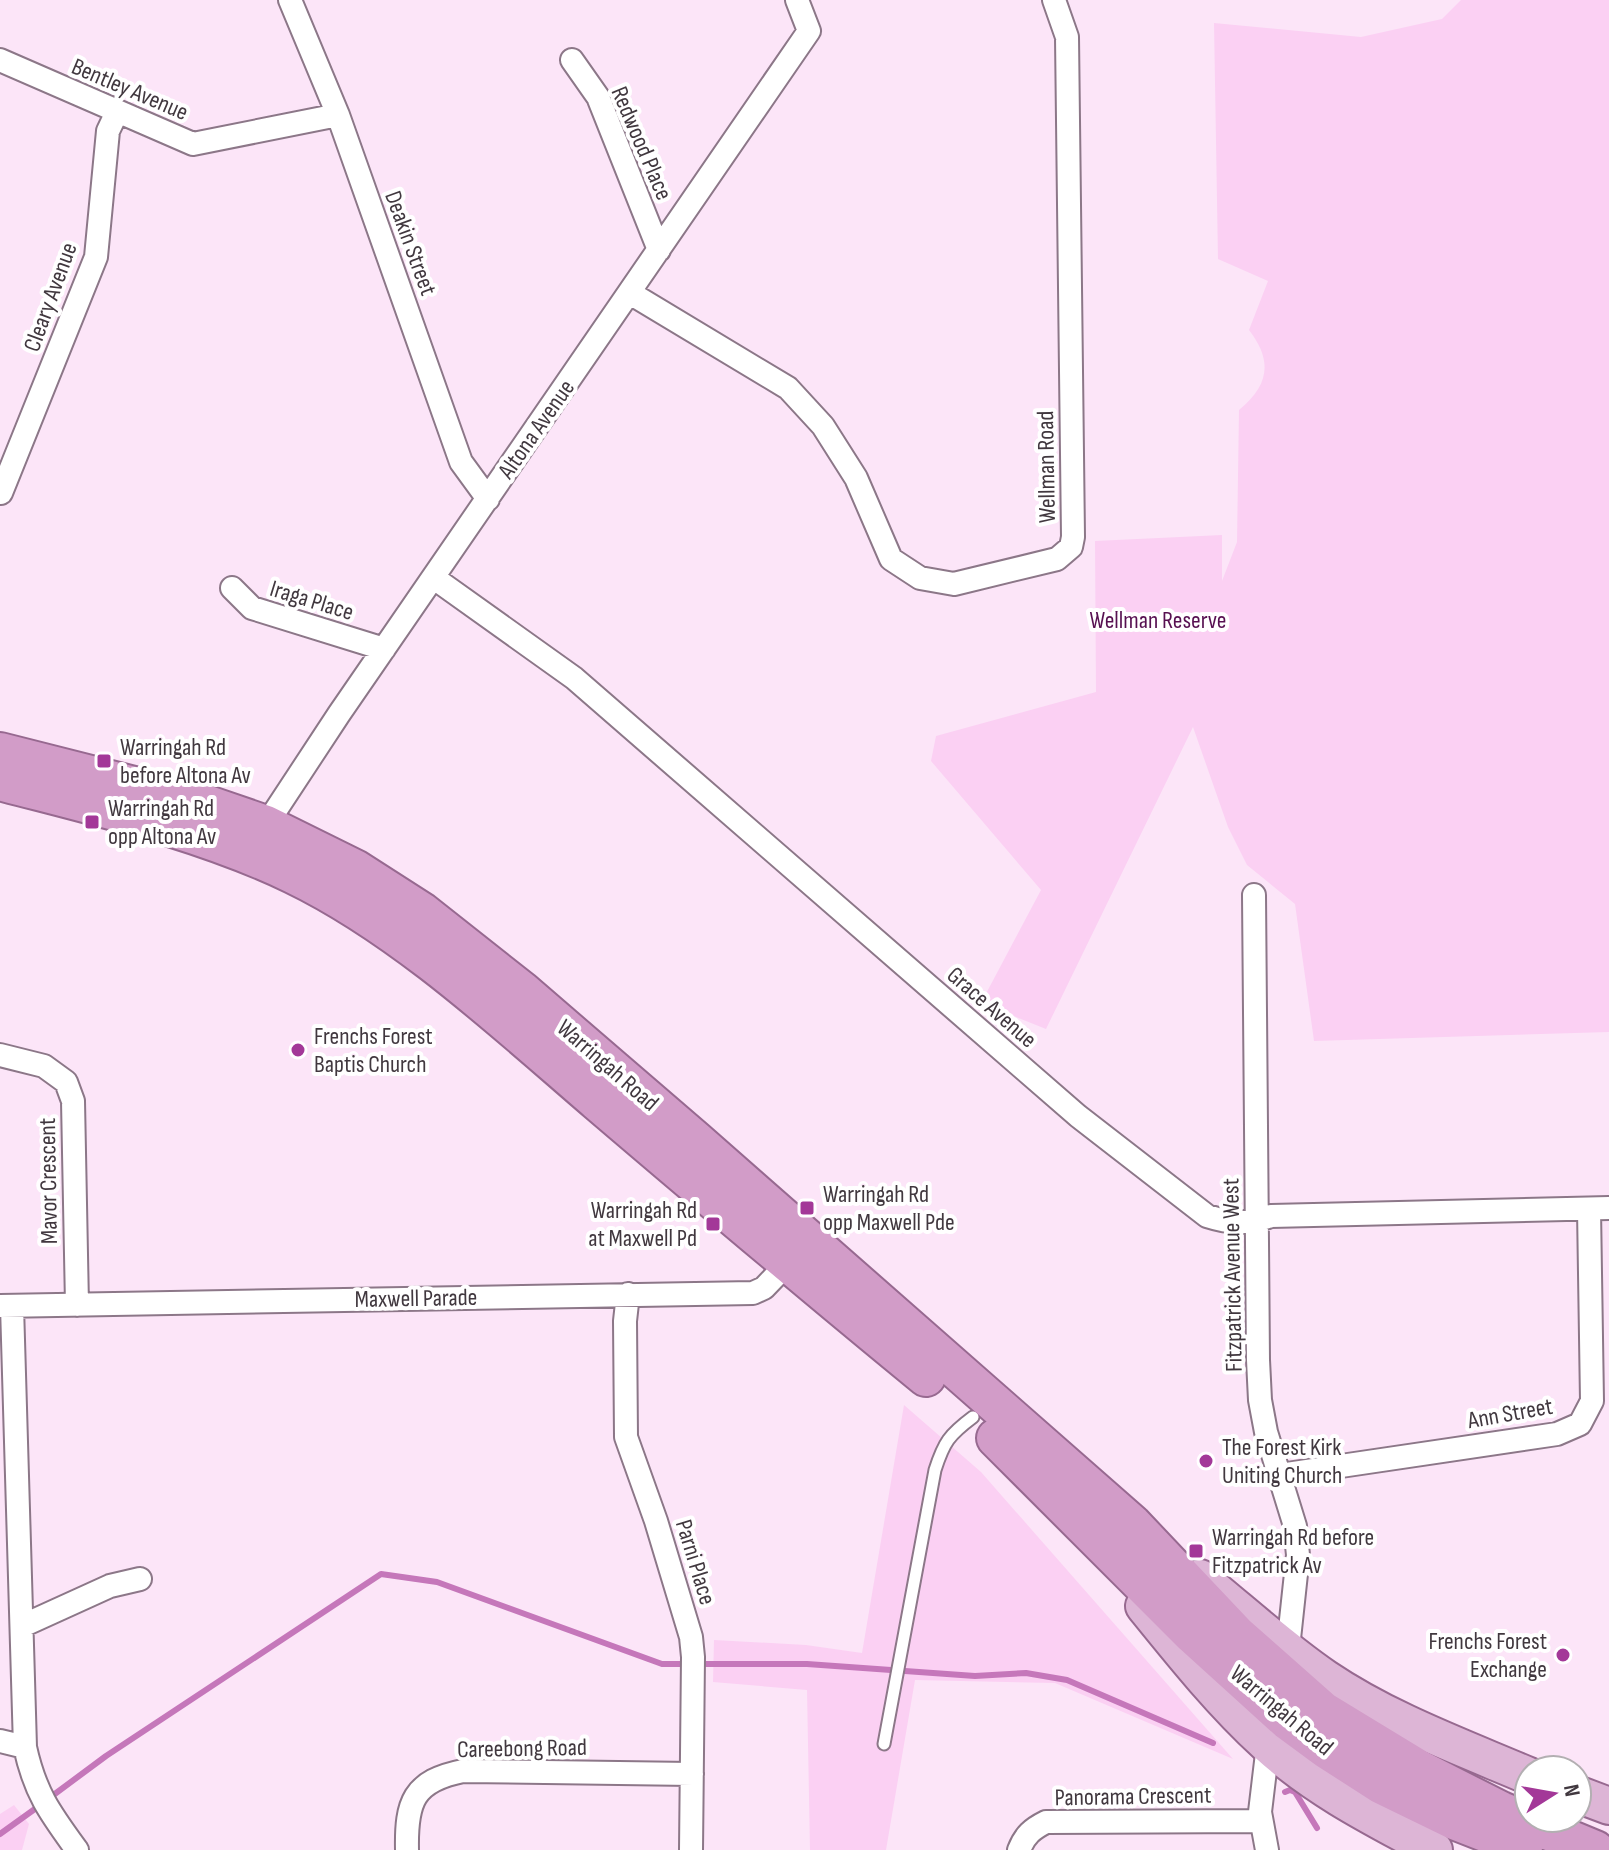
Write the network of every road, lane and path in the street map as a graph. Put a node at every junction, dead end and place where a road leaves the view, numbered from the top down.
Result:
1 (290, 0) edge
2 (797, 0) edge
3 (1054, 0) edge
4 (0, 60) edge
5 (572, 60) dead end
6 (117, 112) junction
7 (338, 115) junction
8 (659, 250) junction
9 (630, 293) junction
10 (1, 493) edge
11 (488, 499) junction
12 (434, 578) junction
13 (232, 588) dead end
14 (384, 649) junction
15 (0, 752) edge
16 (0, 781) edge
17 (255, 839) junction
18 (1254, 895) dead end
19 (0, 1055) edge
20 (1599, 1209) edge
21 (1257, 1221) junction
22 (798, 1251) junction
23 (628, 1294) junction
24 (77, 1305) junction
25 (6, 1306) edge
26 (973, 1417) junction
27 (1280, 1475) junction
28 (1072, 1513) junction
29 (1132, 1524) junction
30 (140, 1579) dead end
31 (22, 1626) junction
32 (1288, 1648) junction
33 (0, 1741) edge
34 (884, 1744) dead end
35 (1268, 1745) junction
36 (25, 1747) junction
37 (1513, 1769) edge
38 (692, 1774) junction
39 (1260, 1816) junction
40 (77, 1850) edge
41 (407, 1850) edge
42 (691, 1850) edge
43 (1019, 1850) edge
44 (1267, 1850) edge
45 (1434, 1850) edge
46 (1531, 1850) edge
47 (1595, 1850) edge

1 - 7 street, Deakin Street
2 - 8 street, Altona Avenue
3 - 9 street, Wellman Road
4 - 6 street, Bentley Avenue
5 - 8 street, Redwood Place
6 - 7 street, Bentley Avenue
6 - 10 street, Cleary Avenue
7 - 11 street, Deakin Street
8 - 9 street, Altona Avenue
9 - 11 street, Altona Avenue
11 - 12 street, Altona Avenue
12 - 14 street, Altona Avenue
12 - 21 street, Grace Avenue
13 - 14 street, Iraga Place
14 - 17 street, Altona Avenue
15 - 17 highway, Warringah Road
16 - 17 highway, Warringah Road
17 - 22 highway, Warringah Road
18 - 21 street, Fitzpatrick Avenue West
19 - 24 street, Mavor Crescent
20 - 21 street, Grace Avenue
20 - 27 street, Ann Street
21 - 27 street, Fitzpatrick Avenue West
22 - 23 street, Maxwell Parade
22 - 26 highway, Warringah Road
22 - 29 highway, Warringah Road
23 - 24 street, Maxwell Parade
23 - 38 street, Parni Place
24 - 25 street, Maxwell Parade
25 - 31 street
26 - 28 highway, Warringah Road
26 - 34 lane
27 - 32 street, Fitzpatrick Avenue West
28 - 35 main road, Warringah Road
28 - 46 highway, Warringah Road
29 - 32 main road, Warringah Road
29 - 47 highway, Warringah Road
30 - 31 street
31 - 36 street
32 - 37 main road, Warringah Road
33 - 36 street
35 - 39 street
35 - 45 main road, Warringah Road
36 - 40 street
38 - 41 street, Careebong Road
38 - 42 street, Parni Place
39 - 43 street, Panorama Crescent
39 - 44 street

